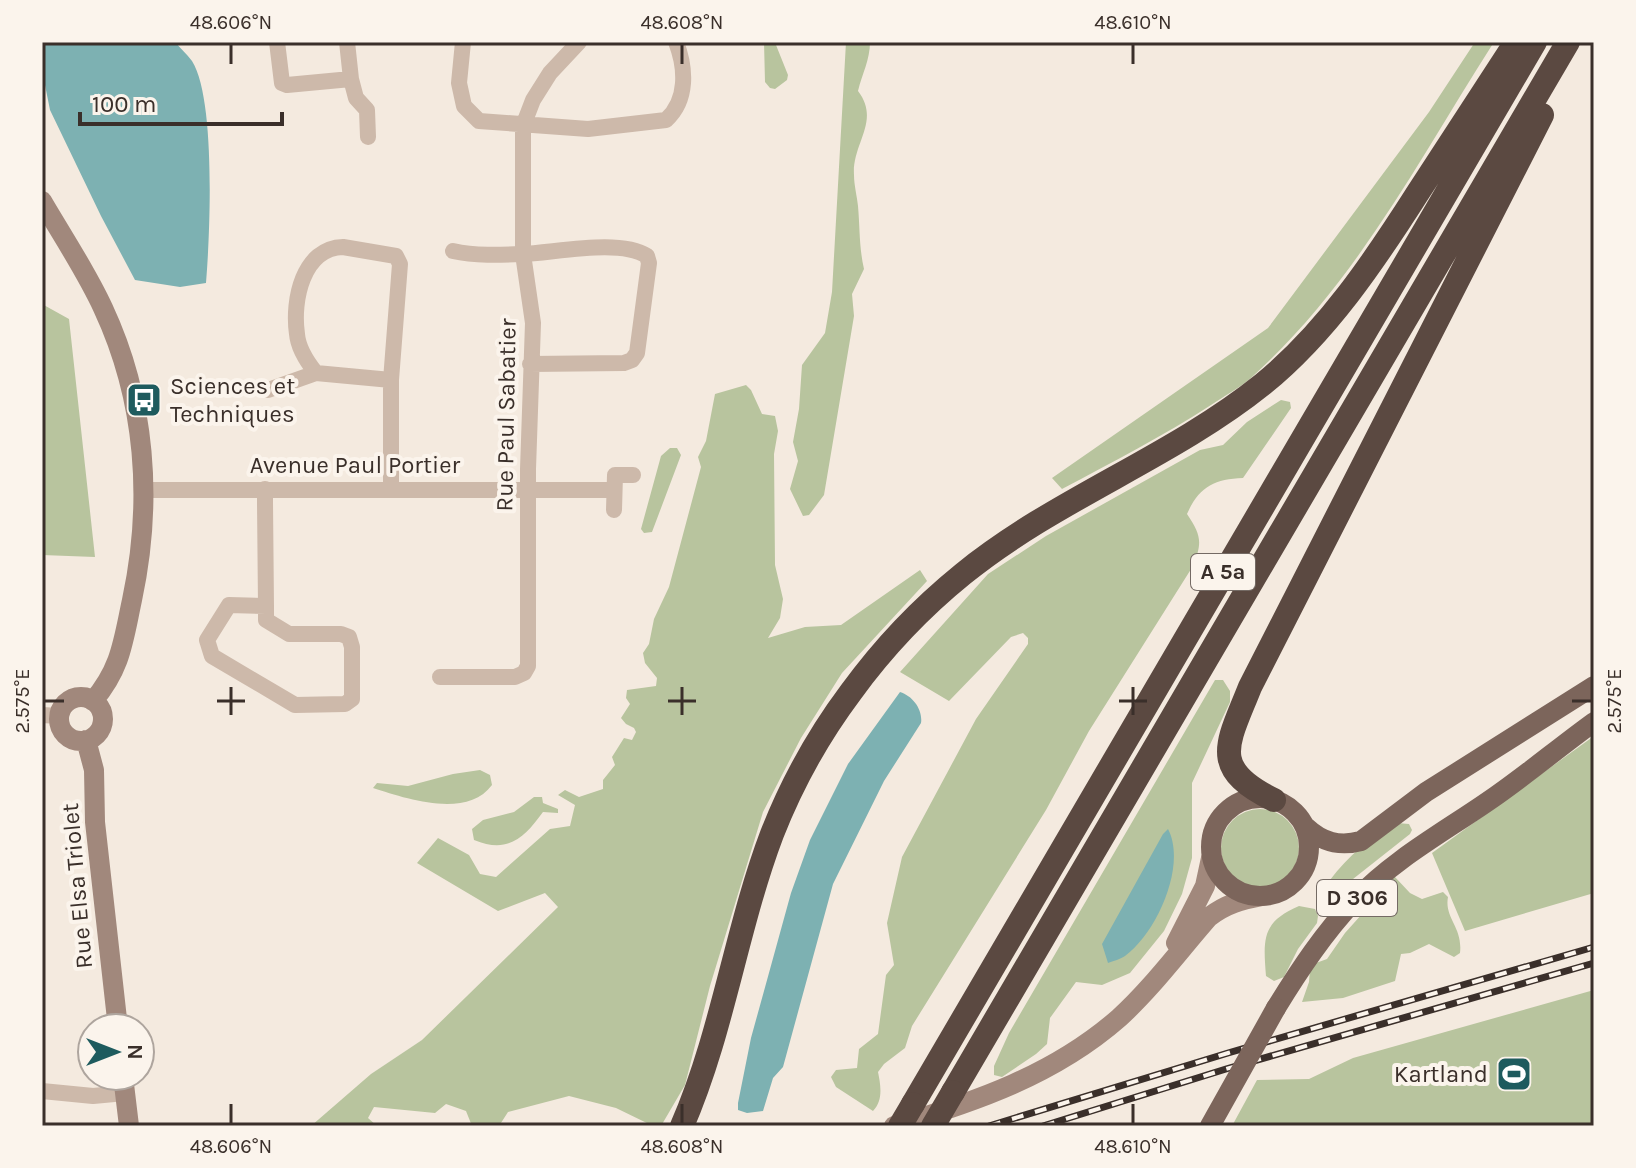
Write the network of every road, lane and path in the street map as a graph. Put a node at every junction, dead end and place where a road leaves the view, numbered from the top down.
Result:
1 (277, 42) edge
2 (347, 42) edge
3 (463, 42) edge
4 (579, 42) edge
5 (676, 42) edge
6 (1516, 42) edge
7 (1535, 42) edge
8 (1568, 42) edge
9 (1553, 69) junction
10 (351, 79) junction
11 (523, 126) junction
12 (368, 137) dead end
13 (42, 201) edge
14 (453, 251) dead end
15 (523, 254) junction
16 (530, 364) junction
17 (322, 373) junction
18 (391, 380) junction
19 (268, 390) dead end
20 (633, 475) dead end
21 (265, 489) junction
22 (391, 489) junction
23 (144, 490) junction
24 (528, 490) junction
25 (614, 490) junction
26 (614, 510) dead end
27 (266, 606) junction
28 (440, 677) dead end
29 (1594, 686) edge
30 (93, 701) junction
31 (1594, 706) edge
32 (50, 716) edge
33 (1594, 722) edge
34 (86, 740) junction
35 (1274, 800) junction
36 (1465, 815) junction
37 (1306, 827) junction
38 (1211, 858) junction
39 (1262, 896) junction
40 (1159, 975) junction
41 (116, 1012) edge
42 (42, 1091) edge
43 (103, 1092) edge
44 (125, 1092) edge
45 (129, 1126) edge
46 (682, 1126) edge
47 (897, 1126) edge
48 (933, 1126) edge
49 (1210, 1126) edge

1 - 10 street
2 - 10 street
3 - 11 street
4 - 11 street, Rue Paul Sabatier
5 - 11 street
6 - 46 highway
7 - 47 highway, A 5a, bridge
8 - 9 highway, A 5a
9 - 35 highway
9 - 48 highway, A 5a, bridge
10 - 12 street
11 - 15 street, Rue Paul Sabatier
13 - 23 street
14 - 15 street
15 - 16 street, Rue Paul Sabatier
15 - 16 street
16 - 24 street, Rue Paul Sabatier
17 - 18 street
17 - 18 street
17 - 19 street
18 - 22 street
20 - 25 street
21 - 22 street, Avenue Paul Portier
21 - 23 street, Avenue Paul Portier
21 - 27 street
22 - 24 street, Avenue Paul Portier
23 - 30 street
24 - 25 street, Avenue Paul Portier
24 - 28 street, Rue Paul Sabatier
25 - 26 street
27 - 27 street
29 - 37 main road
30 - 32 street
30 - 34 street
31 - 36 main road, D 306
32 - 34 street
33 - 36 main road, D 306
34 - 41 street, Rue Elsa Triolet
35 - 37 main road
35 - 38 main road
36 - 49 main road, D 306, bridge
37 - 39 main road
38 - 39 main road
38 - 40 street
39 - 40 street
40 - 47 street
42 - 43 street
44 - 45 street

